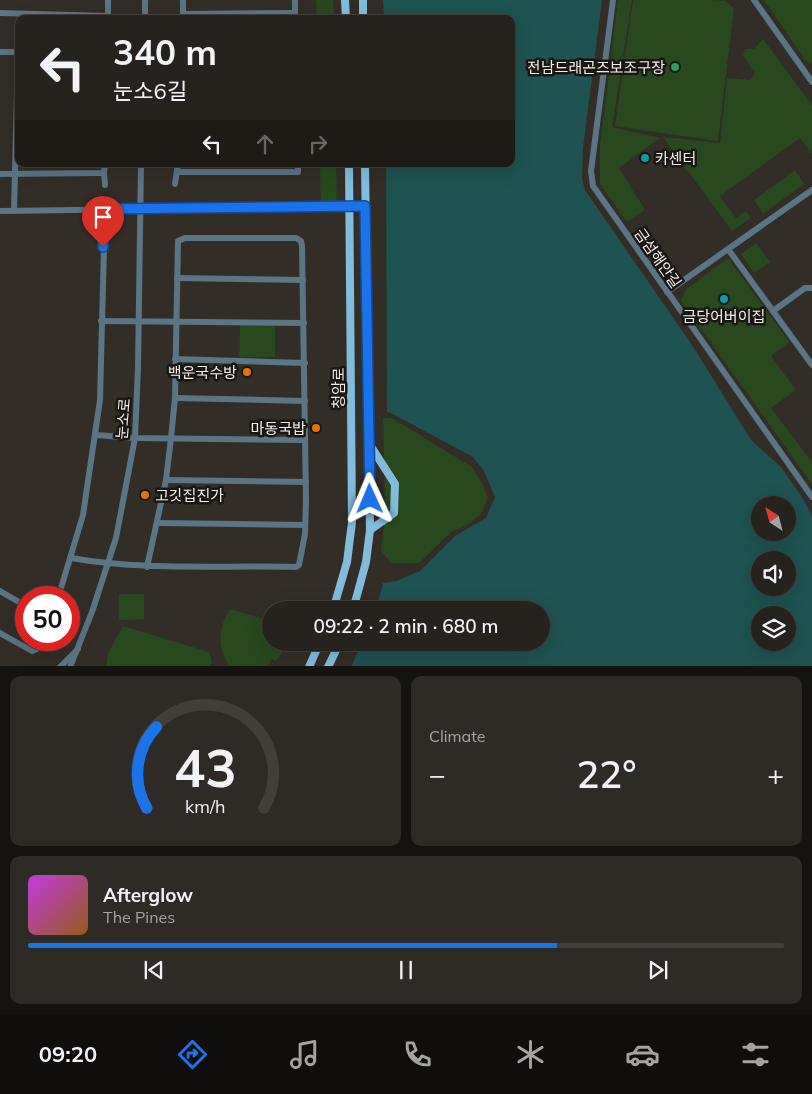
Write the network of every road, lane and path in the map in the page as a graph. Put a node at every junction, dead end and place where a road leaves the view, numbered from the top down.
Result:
1 (108, 0) edge
2 (146, 0) edge
3 (183, 0) edge
4 (295, 0) edge
5 (345, 0) edge
6 (363, 0) edge
7 (613, 0) edge
8 (754, 0) edge
9 (0, 12) edge
10 (65, 15) edge
11 (108, 15) edge
12 (145, 15) edge
13 (183, 15) edge
14 (295, 15) edge
15 (346, 15) edge
16 (363, 15) edge
17 (0, 52) edge
18 (15, 52) edge
19 (812, 80) edge
20 (15, 167) edge
21 (105, 167) edge
22 (141, 167) edge
23 (178, 167) edge
24 (298, 167) edge
25 (349, 167) edge
26 (365, 167) edge
27 (178, 172) junction
28 (104, 173) junction
29 (0, 174) edge
30 (15, 174) junction
31 (175, 184) dead end
32 (105, 185) dead end
33 (812, 190) edge
34 (350, 206) junction
35 (365, 206) junction
36 (104, 209) junction
37 (140, 209) junction
38 (0, 211) edge
39 (14, 211) junction
40 (728, 249) junction
41 (177, 278) junction
42 (303, 280) junction
43 (812, 288) edge
44 (667, 292) junction
45 (773, 311) junction
46 (101, 321) junction
47 (139, 322) junction
48 (176, 322) junction
49 (304, 323) junction
50 (175, 359) junction
51 (305, 363) junction
52 (812, 365) edge
53 (175, 398) junction
54 (305, 401) junction
55 (96, 435) junction
56 (135, 438) junction
57 (172, 438) junction
58 (306, 440) junction
59 (368, 442) junction
60 (166, 480) junction
61 (306, 482) junction
62 (812, 496) edge
63 (157, 523) junction
64 (305, 525) junction
65 (370, 530) junction
66 (71, 558) junction
67 (109, 564) junction
68 (147, 567) junction
69 (62, 586) edge
70 (0, 591) edge
71 (15, 600) edge
72 (335, 601) edge
73 (355, 601) edge
74 (0, 633) edge
75 (15, 641) edge
76 (80, 643) edge
77 (75, 651) edge
78 (77, 651) edge
79 (78, 651) edge
80 (316, 651) edge
81 (336, 651) edge
82 (60, 666) edge
83 (70, 666) edge
84 (77, 666) edge
85 (309, 666) edge
86 (328, 666) edge

1 - 11 street
2 - 12 street
3 - 13 street
4 - 14 street
5 - 15 main road
6 - 16 main road
7 - 44 street, 금섬해안길
8 - 19 street
9 - 10 street
17 - 18 street
20 - 30 street
21 - 28 street
22 - 37 street, 눈소로
23 - 27 street
24 - 27 street
25 - 34 main road, 청암로
26 - 35 main road, 청암로
27 - 31 street
28 - 30 street
28 - 32 street
29 - 30 street
30 - 39 street
33 - 40 street
34 - 35 street
34 - 37 street
34 - 72 main road, 청암로
35 - 59 main road, 청암로
36 - 37 street
36 - 39 street
36 - 46 street
37 - 47 street, 눈소로
38 - 39 street
40 - 44 street
40 - 45 street
41 - 42 street
41 - 42 street
41 - 48 street
42 - 49 street
43 - 45 street
44 - 62 street, 금섬해안길
45 - 52 street
46 - 47 street
46 - 55 street
47 - 48 street
47 - 56 street, 눈소로
48 - 49 street
48 - 50 street
49 - 51 street
50 - 51 street
50 - 53 street
51 - 54 street
53 - 54 street
53 - 57 street
54 - 58 street
55 - 56 street
55 - 66 street
56 - 57 street
56 - 67 street, 눈소로
57 - 58 street
57 - 60 street
58 - 61 street
59 - 65 main road, 청암로
59 - 65 main road
60 - 61 street
60 - 63 street
61 - 64 street
63 - 64 street
63 - 68 street
64 - 68 street
65 - 73 main road, 청암로
66 - 67 street
66 - 69 street
67 - 68 street
67 - 76 street, 눈소로
70 - 71 street
74 - 75 street
77 - 82 street
78 - 83 street, 눈소로
79 - 84 street
80 - 85 main road
81 - 86 main road

